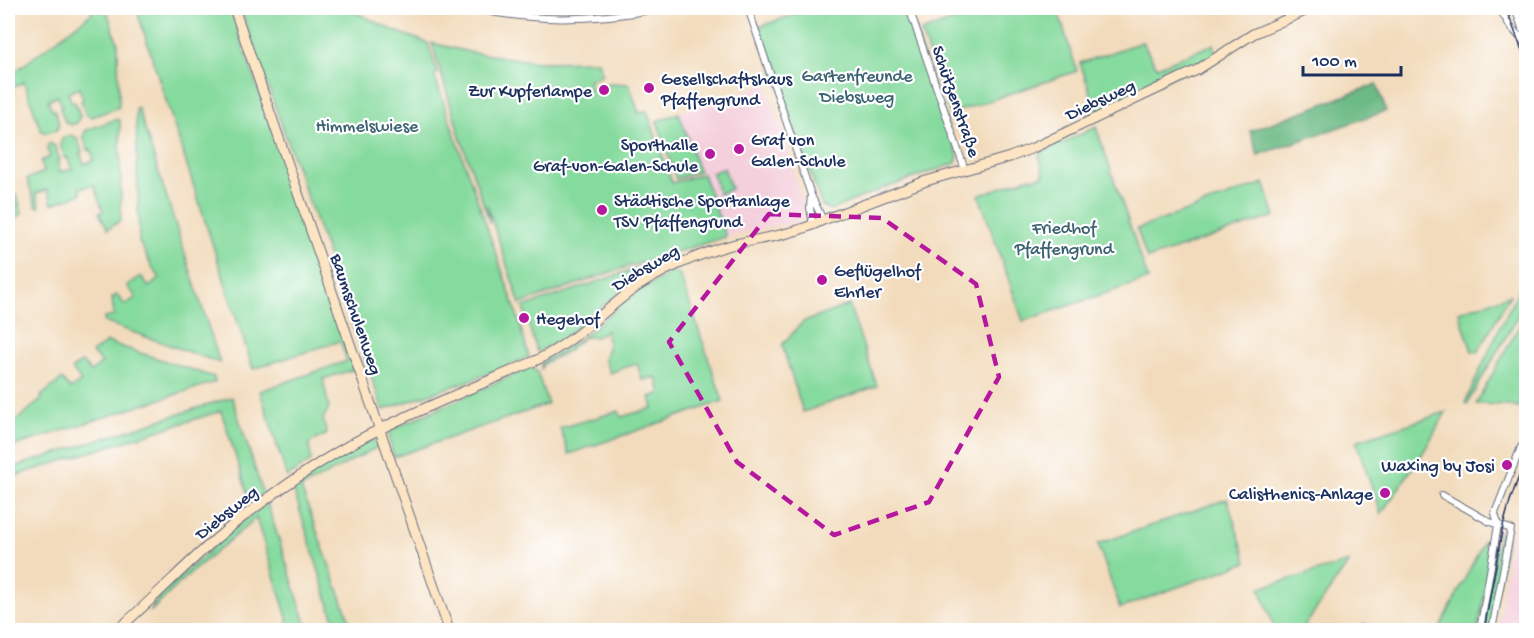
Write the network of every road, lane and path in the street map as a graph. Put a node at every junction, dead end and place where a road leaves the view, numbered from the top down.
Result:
1 (234, 8) edge
2 (474, 8) edge
3 (535, 8) edge
4 (589, 8) edge
5 (661, 8) edge
6 (748, 8) edge
7 (909, 8) edge
8 (1312, 8) edge
9 (1499, 8) edge
10 (1515, 8) edge
11 (643, 9) edge
12 (534, 16) junction
13 (592, 17) junction
14 (1527, 39) edge
15 (1527, 44) edge
16 (964, 170) junction
17 (811, 195) junction
18 (821, 218) junction
19 (813, 225) junction
20 (379, 429) junction
21 (1521, 447) dead end
22 (1442, 495) dead end
23 (1498, 525) junction
24 (117, 630) edge
25 (449, 630) edge
26 (1480, 630) edge
27 (1492, 630) edge

1 - 20 main road, Baumschulenweg
2 - 12 street
3 - 12 street
4 - 13 street
5 - 11 street
6 - 17 street
7 - 16 street, Schützenstraße
8 - 16 main road, Diebsweg
9 - 15 street
10 - 14 street
11 - 13 street
12 - 13 street
16 - 18 main road, Diebsweg
17 - 18 street
17 - 19 street
18 - 19 main road, Diebsweg
19 - 20 main road, Diebsweg
20 - 24 main road, Diebsweg
20 - 25 main road, Baumschulenweg
21 - 23 street
22 - 23 street
23 - 26 street
23 - 27 street

